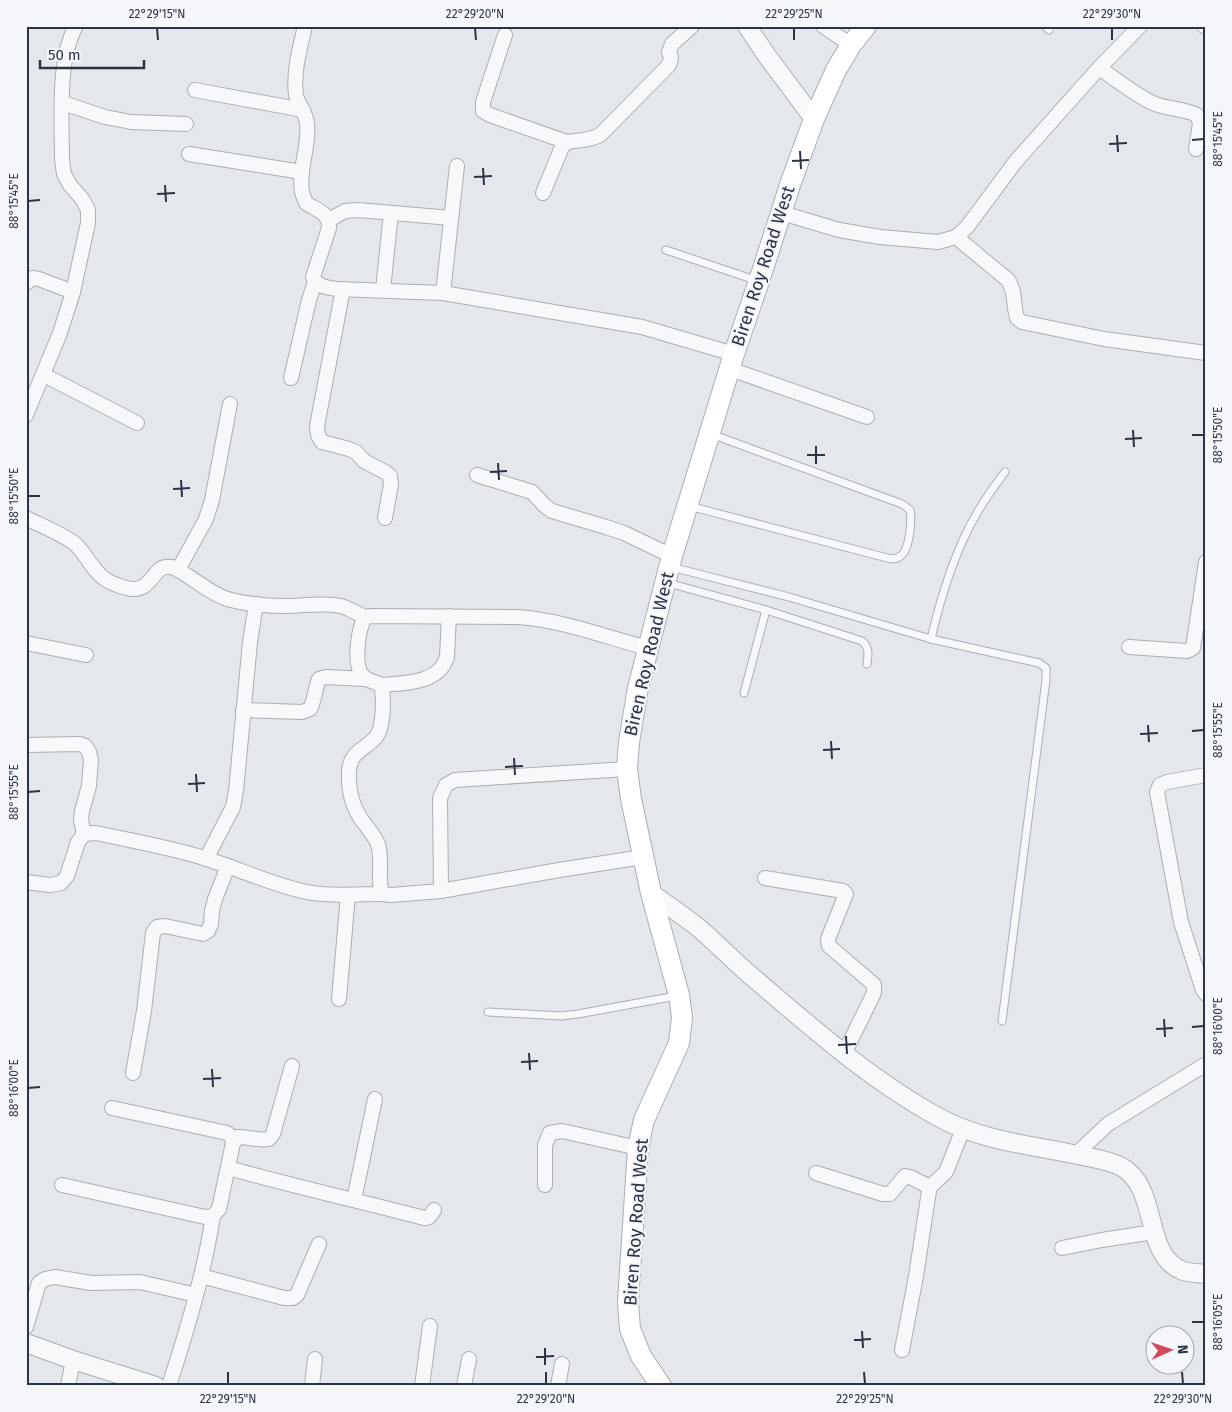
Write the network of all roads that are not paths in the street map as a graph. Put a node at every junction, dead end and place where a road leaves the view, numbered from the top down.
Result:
1 (76, 26) edge
2 (305, 26) edge
3 (692, 26) edge
4 (747, 26) edge
5 (823, 26) edge
6 (866, 26) edge
7 (1140, 26) edge
8 (505, 36) dead end
9 (851, 45) junction
10 (1099, 68) junction
11 (195, 90) dead end
12 (62, 102) junction
13 (304, 110) junction
14 (814, 119) junction
15 (186, 124) dead end
16 (567, 142) junction
17 (1196, 149) dead end
18 (189, 154) dead end
19 (457, 166) dead end
20 (302, 172) junction
21 (543, 193) dead end
22 (391, 213) junction
23 (782, 213) junction
24 (452, 218) junction
25 (329, 220) junction
26 (956, 237) junction
27 (666, 250) dead end
28 (760, 281) junction
29 (315, 282) junction
30 (26, 283) edge
31 (343, 289) junction
32 (383, 290) junction
33 (73, 292) junction
34 (443, 293) junction
35 (1206, 353) edge
36 (732, 362) junction
37 (44, 375) junction
38 (291, 378) dead end
39 (230, 404) dead end
40 (26, 415) edge
41 (867, 417) dead end
42 (137, 423) dead end
43 (710, 434) junction
44 (1005, 472) dead end
45 (478, 475) dead end
46 (688, 506) junction
47 (26, 518) edge
48 (385, 518) dead end
49 (1206, 562) edge
50 (669, 568) junction
51 (178, 570) junction
52 (256, 604) junction
53 (766, 610) junction
54 (449, 616) junction
55 (365, 617) junction
56 (931, 639) junction
57 (26, 643) edge
58 (1130, 647) dead end
59 (648, 648) junction
60 (86, 655) dead end
61 (867, 664) dead end
62 (365, 679) junction
63 (381, 684) junction
64 (744, 693) dead end
65 (244, 710) junction
66 (26, 744) edge
67 (627, 769) junction
68 (1206, 776) edge
69 (84, 834) junction
70 (644, 857) junction
71 (206, 858) junction
72 (228, 866) junction
73 (765, 878) dead end
74 (26, 882) edge
75 (441, 890) junction
76 (651, 893) junction
77 (348, 894) junction
78 (382, 894) junction
79 (1206, 994) edge
80 (679, 995) junction
81 (339, 999) dead end
82 (488, 1012) dead end
83 (1002, 1021) dead end
84 (844, 1054) junction
85 (1206, 1064) edge
86 (292, 1066) dead end
87 (133, 1073) dead end
88 (376, 1099) dead end
89 (112, 1108) dead end
90 (963, 1129) junction
91 (232, 1143) junction
92 (638, 1148) junction
93 (1075, 1154) junction
94 (228, 1168) junction
95 (816, 1173) dead end
96 (62, 1185) dead end
97 (545, 1185) dead end
98 (930, 1188) junction
99 (354, 1200) junction
100 (434, 1210) dead end
101 (213, 1216) junction
102 (1154, 1232) junction
103 (319, 1244) dead end
104 (1062, 1248) dead end
105 (1206, 1274) edge
106 (201, 1276) junction
107 (196, 1295) junction
108 (430, 1326) dead end
109 (26, 1327) edge
110 (26, 1343) edge
111 (902, 1350) dead end
112 (315, 1358) dead end
113 (469, 1359) dead end
114 (73, 1360) junction
115 (562, 1364) dead end
116 (68, 1386) edge
117 (156, 1386) edge
118 (169, 1386) edge
119 (312, 1386) edge
120 (422, 1386) edge
121 (464, 1386) edge
122 (558, 1386) edge
123 (662, 1386) edge

1 - 12 street
2 - 13 street
3 - 16 street
4 - 14 street
5 - 9 street
6 - 9 main road, Biren Roy Road West
7 - 10 street
8 - 16 street
9 - 14 main road, Biren Roy Road West
10 - 17 street
10 - 26 street
11 - 13 street
12 - 15 street
12 - 33 street
13 - 20 street
14 - 23 main road, Biren Roy Road West
16 - 21 street
18 - 20 street
19 - 24 street
20 - 25 street
22 - 24 street
22 - 25 street
22 - 32 street
23 - 26 street
23 - 28 main road, Biren Roy Road West
24 - 34 street
25 - 29 street
26 - 35 street
27 - 28 lane
28 - 36 main road, Biren Roy Road West
29 - 31 street
29 - 38 street
30 - 33 street
31 - 32 street
31 - 48 street
32 - 34 street
33 - 37 street
34 - 36 street
36 - 41 street
36 - 43 main road, Biren Roy Road West
37 - 40 street
37 - 42 street
39 - 51 street
43 - 46 main road, Biren Roy Road West
43 - 46 lane
44 - 56 lane
45 - 50 street
46 - 50 main road, Biren Roy Road West
47 - 51 street
49 - 58 street
50 - 53 lane
50 - 56 lane
50 - 59 main road, Biren Roy Road West
51 - 52 street
52 - 55 street
52 - 65 street
53 - 61 lane
53 - 64 lane
54 - 55 street
54 - 59 street
54 - 63 street
55 - 62 street
56 - 83 lane
57 - 60 street
59 - 67 main road, Biren Roy Road West
62 - 63 street
62 - 65 street
63 - 78 street
65 - 71 street
66 - 69 street
67 - 70 main road, Biren Roy Road West
67 - 75 street
68 - 79 street
69 - 71 street
69 - 74 street
70 - 75 street
70 - 76 main road, Biren Roy Road West
71 - 72 street
72 - 77 street
72 - 87 street
73 - 84 street
75 - 78 street
76 - 80 main road, Biren Roy Road West
76 - 84 street
77 - 78 street
77 - 81 street
80 - 82 lane
80 - 92 main road, Biren Roy Road West
84 - 90 street
85 - 93 street
86 - 91 street
88 - 99 street
89 - 91 street
90 - 93 street
90 - 98 street
91 - 94 street
92 - 97 street
92 - 123 main road, Biren Roy Road West
93 - 102 street
94 - 99 street
94 - 101 street
95 - 98 street
96 - 101 street
98 - 111 street
99 - 100 street
101 - 106 street
102 - 104 street
102 - 105 street
103 - 106 street
106 - 107 street
107 - 109 street
107 - 118 street
108 - 120 street
110 - 114 street
112 - 119 street
113 - 121 street
114 - 116 street
114 - 117 street
115 - 122 street

